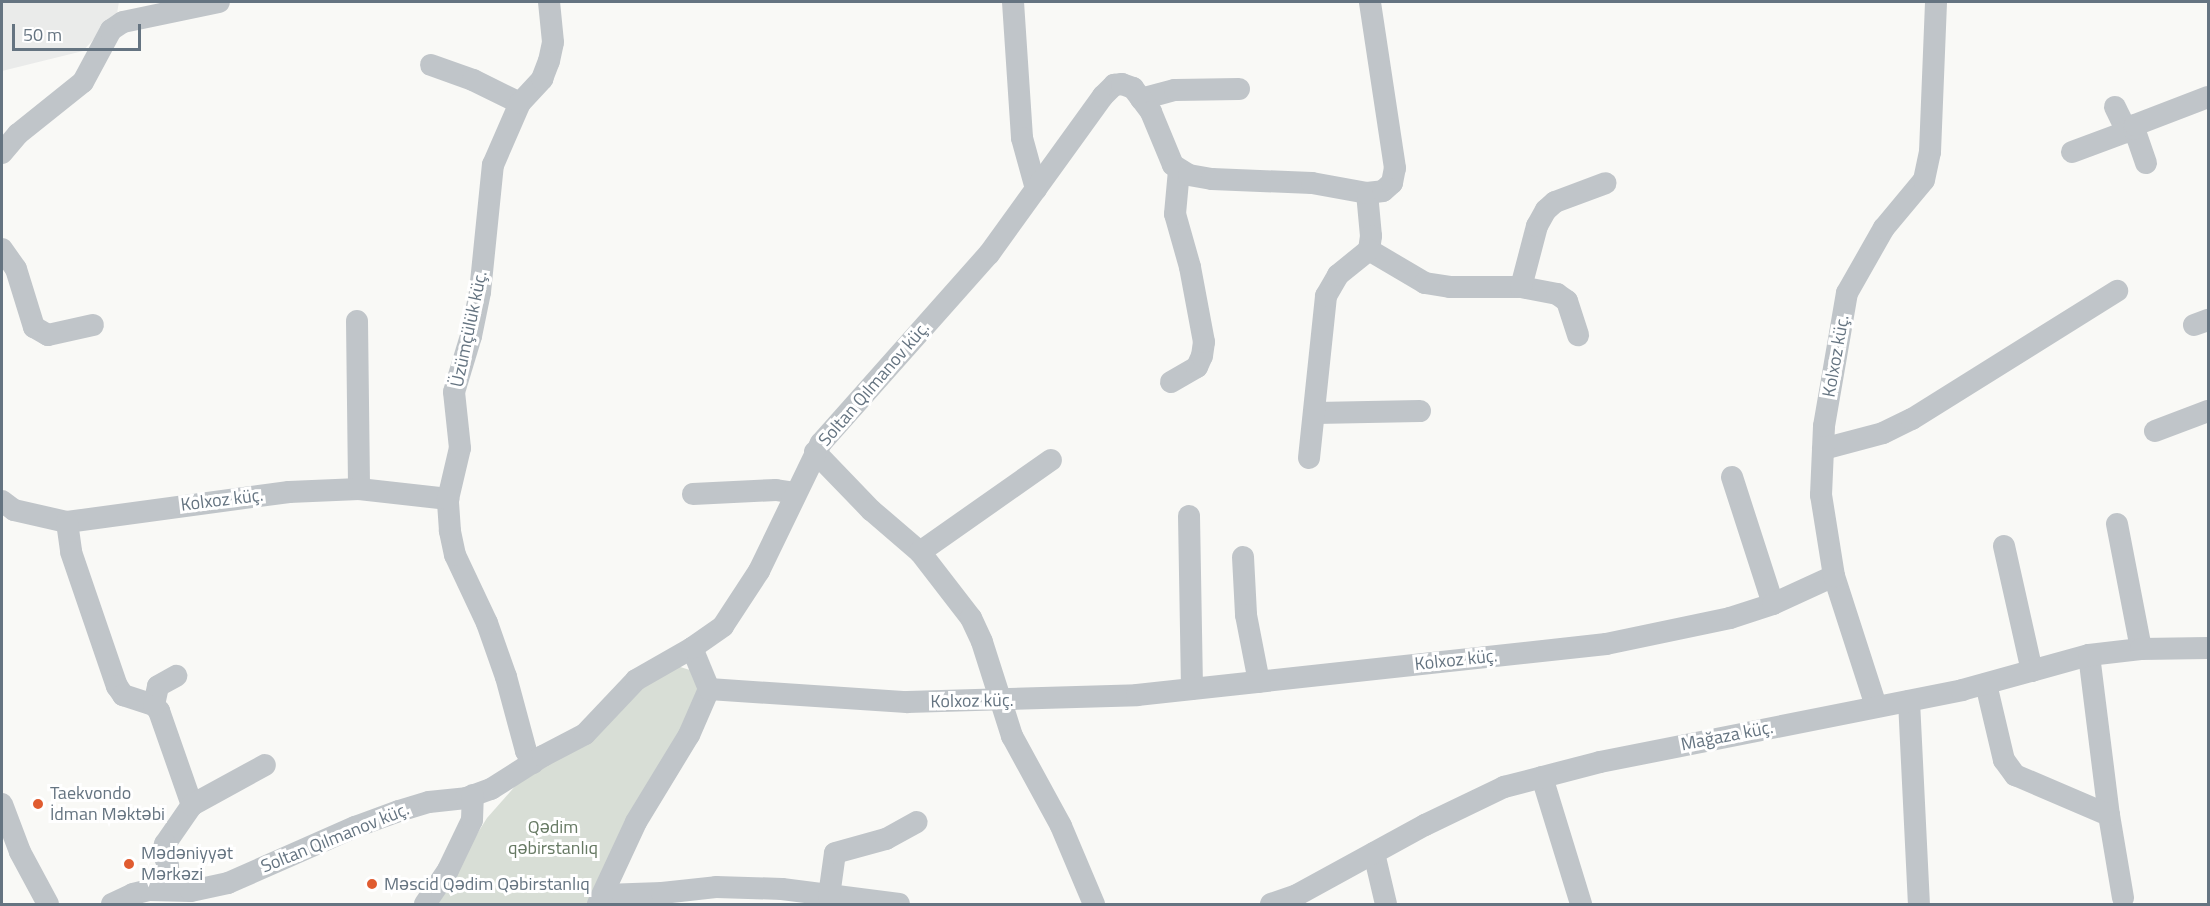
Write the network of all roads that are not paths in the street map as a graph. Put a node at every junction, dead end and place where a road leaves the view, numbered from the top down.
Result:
1 (219, 2) edge
2 (549, 2) edge
3 (1013, 2) edge
4 (1370, 2) edge
5 (1936, 2) edge
6 (431, 65) dead end
7 (1239, 89) dead end
8 (2208, 97) edge
9 (1141, 99) junction
10 (520, 103) junction
11 (2115, 107) dead end
12 (2130, 130) junction
13 (2072, 152) dead end
14 (2, 153) edge
15 (2146, 163) dead end
16 (1179, 170) junction
17 (1606, 183) dead end
18 (1036, 189) junction
19 (1367, 194) junction
20 (2, 249) edge
21 (1369, 250) junction
22 (1521, 287) junction
23 (2117, 291) dead end
24 (357, 321) dead end
25 (93, 325) dead end
26 (1578, 335) dead end
27 (1172, 382) dead end
28 (1420, 411) dead end
29 (2208, 411) edge
30 (1316, 413) junction
31 (2155, 431) dead end
32 (1823, 449) junction
33 (815, 452) junction
34 (1309, 458) dead end
35 (1051, 460) dead end
36 (1732, 477) dead end
37 (359, 489) junction
38 (796, 493) junction
39 (693, 494) dead end
40 (448, 500) junction
41 (2, 501) edge
42 (1189, 516) dead end
43 (67, 522) junction
44 (2117, 524) dead end
45 (2004, 546) dead end
46 (920, 552) junction
47 (1243, 557) dead end
48 (1834, 576) junction
49 (1773, 604) junction
50 (692, 648) junction
51 (2208, 648) edge
52 (2141, 649) junction
53 (2089, 655) junction
54 (2032, 671) junction
55 (176, 676) dead end
56 (1259, 682) junction
57 (1986, 684) junction
58 (709, 689) junction
59 (1192, 689) junction
60 (1000, 700) junction
61 (1909, 701) junction
62 (154, 705) junction
63 (1876, 706) junction
64 (533, 763) junction
65 (265, 765) dead end
66 (1542, 777) junction
67 (473, 795) junction
68 (2, 804) edge
69 (192, 805) junction
70 (2109, 815) junction
71 (917, 822) dead end
72 (1374, 853) junction
73 (11, 857) edge
74 (169, 890) junction
75 (829, 896) junction
76 (2123, 898) dead end
77 (803, 899) edge
78 (601, 900) edge
79 (48, 904) edge
80 (112, 904) edge
81 (425, 904) edge
82 (898, 904) edge
83 (1094, 904) edge
84 (1270, 904) edge
85 (1386, 904) edge
86 (1581, 904) edge
87 (1918, 904) edge

1 - 14 street
2 - 10 street, Üzümçülük küç.
3 - 18 street
4 - 19 street
5 - 32 street, Kolxoz küç.
6 - 10 street
7 - 9 street
8 - 12 street
9 - 16 street, Soltan Qılmanov küç.
9 - 18 street, Soltan Qılmanov küç.
10 - 40 street, Üzümçülük küç.
11 - 12 street
12 - 13 street
12 - 15 street
16 - 19 street
16 - 27 street
17 - 22 street
18 - 33 street, Soltan Qılmanov küç.
19 - 21 street
20 - 25 street
21 - 22 street
21 - 30 street
22 - 26 street
23 - 32 street
24 - 37 street
28 - 30 street
29 - 31 street
30 - 34 street
32 - 48 street, Kolxoz küç.
33 - 38 street, Soltan Qılmanov küç.
33 - 46 street
35 - 46 street
36 - 49 street
37 - 40 street, Kolxoz küç.
37 - 43 street, Kolxoz küç.
38 - 39 street
38 - 50 street, Soltan Qılmanov küç.
40 - 64 street, Üzümçülük küç.
41 - 43 street, Kolxoz küç.
42 - 59 street
43 - 62 street
44 - 52 street
45 - 54 street
46 - 60 street
47 - 56 street
48 - 49 street, Kolxoz küç.
48 - 63 street
49 - 56 street, Kolxoz küç.
50 - 58 street
50 - 64 street, Soltan Qılmanov küç.
51 - 52 street, Mağaza küç.
52 - 53 street, Mağaza küç.
53 - 54 street, Mağaza küç.
53 - 70 street
54 - 57 street, Mağaza küç.
55 - 62 street
56 - 59 street, Kolxoz küç.
57 - 61 street, Mağaza küç.
57 - 70 street
58 - 60 street, Kolxoz küç.
58 - 78 street
59 - 60 street, Kolxoz küç.
60 - 83 street
61 - 63 street, Mağaza küç.
61 - 87 street
62 - 69 street
63 - 66 street, Mağaza küç.
64 - 67 street, Soltan Qılmanov küç.
65 - 69 street
66 - 72 street, Mağaza küç.
66 - 86 street
67 - 74 street, Soltan Qılmanov küç.
67 - 81 street
68 - 73 street
69 - 74 street
70 - 76 street
71 - 75 street
72 - 84 street, Mağaza küç.
72 - 85 street
73 - 79 street
74 - 80 street, Soltan Qılmanov küç.
75 - 77 street
75 - 82 street
77 - 78 street

